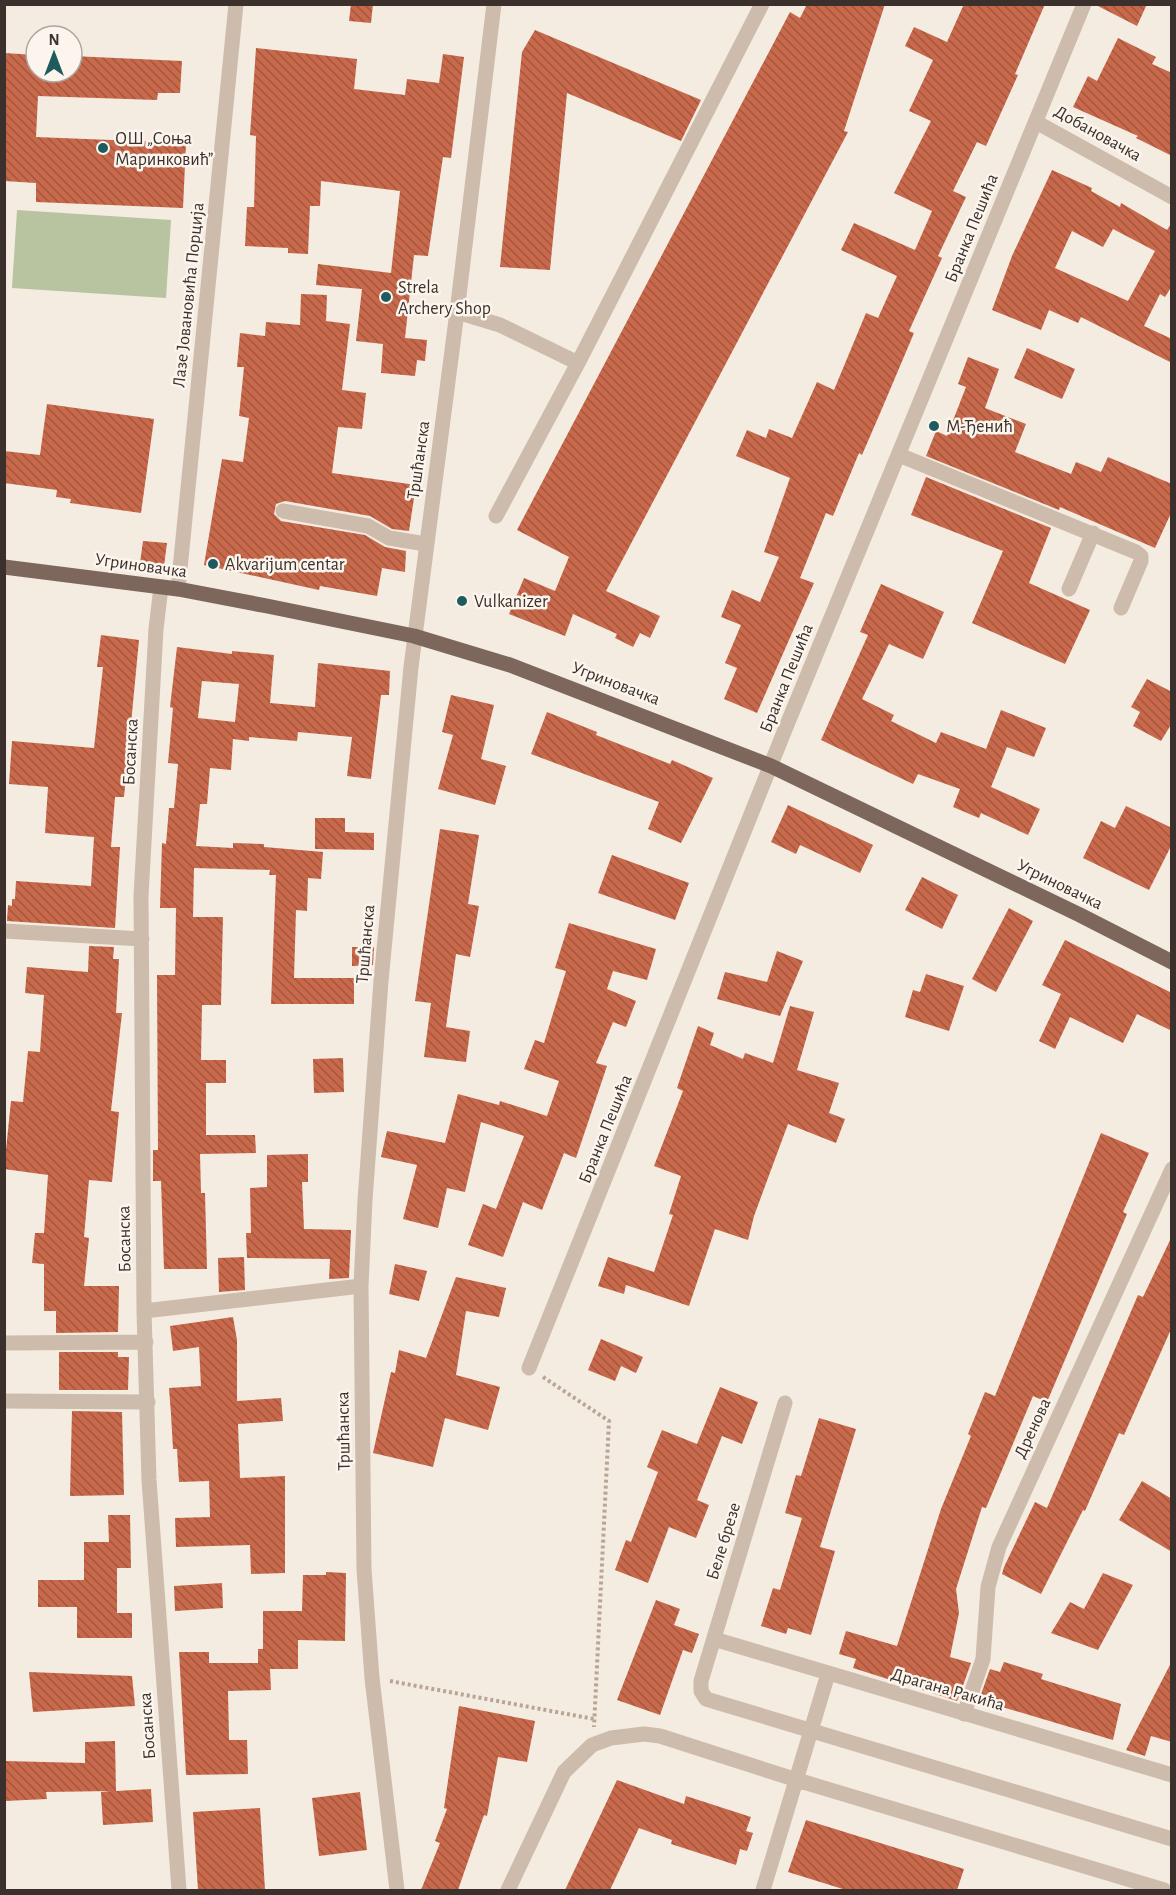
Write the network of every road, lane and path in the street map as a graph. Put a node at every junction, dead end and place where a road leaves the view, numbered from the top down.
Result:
1 (236, 4) edge
2 (494, 4) edge
3 (762, 4) edge
4 (1084, 4) edge
5 (1036, 122) junction
6 (1172, 197) edge
7 (458, 312) junction
8 (578, 363) junction
9 (899, 454) junction
10 (283, 511) dead end
11 (496, 516) dead end
12 (1093, 533) junction
13 (426, 544) junction
14 (4, 567) edge
15 (161, 587) junction
16 (178, 589) junction
17 (1069, 589) dead end
18 (1121, 608) dead end
19 (414, 636) junction
20 (771, 766) junction
21 (4, 931) edge
22 (142, 939) junction
23 (1172, 962) edge
24 (1172, 1169) edge
25 (361, 1286) junction
26 (144, 1311) junction
27 (146, 1342) junction
28 (4, 1343) edge
29 (530, 1368) joint
30 (4, 1401) edge
31 (148, 1402) junction
32 (785, 1403) dead end
33 (714, 1639) junction
34 (828, 1674) junction
35 (372, 1678) junction
36 (964, 1714) junction
37 (594, 1719) junction
38 (811, 1730) junction
39 (592, 1745) junction
40 (1172, 1775) edge
41 (797, 1780) junction
42 (1172, 1839) edge
43 (179, 1890) edge
44 (397, 1890) edge
45 (508, 1890) edge
46 (763, 1890) edge
47 (1164, 1890) edge

1 - 16 street, Лазе Јовановића Порција
2 - 7 street, Тршћанска
3 - 8 street
4 - 5 street, Бранка Пешића
5 - 6 street, Добановачка
5 - 9 street, Бранка Пешића
7 - 8 street
7 - 13 street, Тршћанска
8 - 11 street
9 - 12 street
9 - 20 street, Бранка Пешића
10 - 13 street
12 - 17 street
12 - 18 street
13 - 19 street, Тршћанска
14 - 15 main road, Угриновачка
15 - 16 main road, Угриновачка
15 - 22 street, Босанска
16 - 19 main road, Угриновачка
19 - 20 main road, Угриновачка
19 - 25 street, Тршћанска
20 - 23 main road, Угриновачка
20 - 29 street, Бранка Пешића
21 - 22 street
22 - 26 street, Босанска
24 - 36 street, Дренова
25 - 26 street
25 - 35 street, Тршћанска
26 - 27 street, Босанска
27 - 28 street
27 - 31 street, Босанска
29 - 37 path
30 - 31 street
31 - 43 street, Босанска
32 - 33 street, Беле брезе
33 - 34 street, Драгана Ракића
33 - 38 street, Беле брезе
34 - 36 street, Драгана Ракића
34 - 38 street
35 - 37 path
35 - 44 street, Тршћанска
36 - 40 street, Драгана Ракића
37 - 39 path
38 - 41 street
38 - 42 street
39 - 41 street
39 - 45 street
41 - 46 street
41 - 47 street

